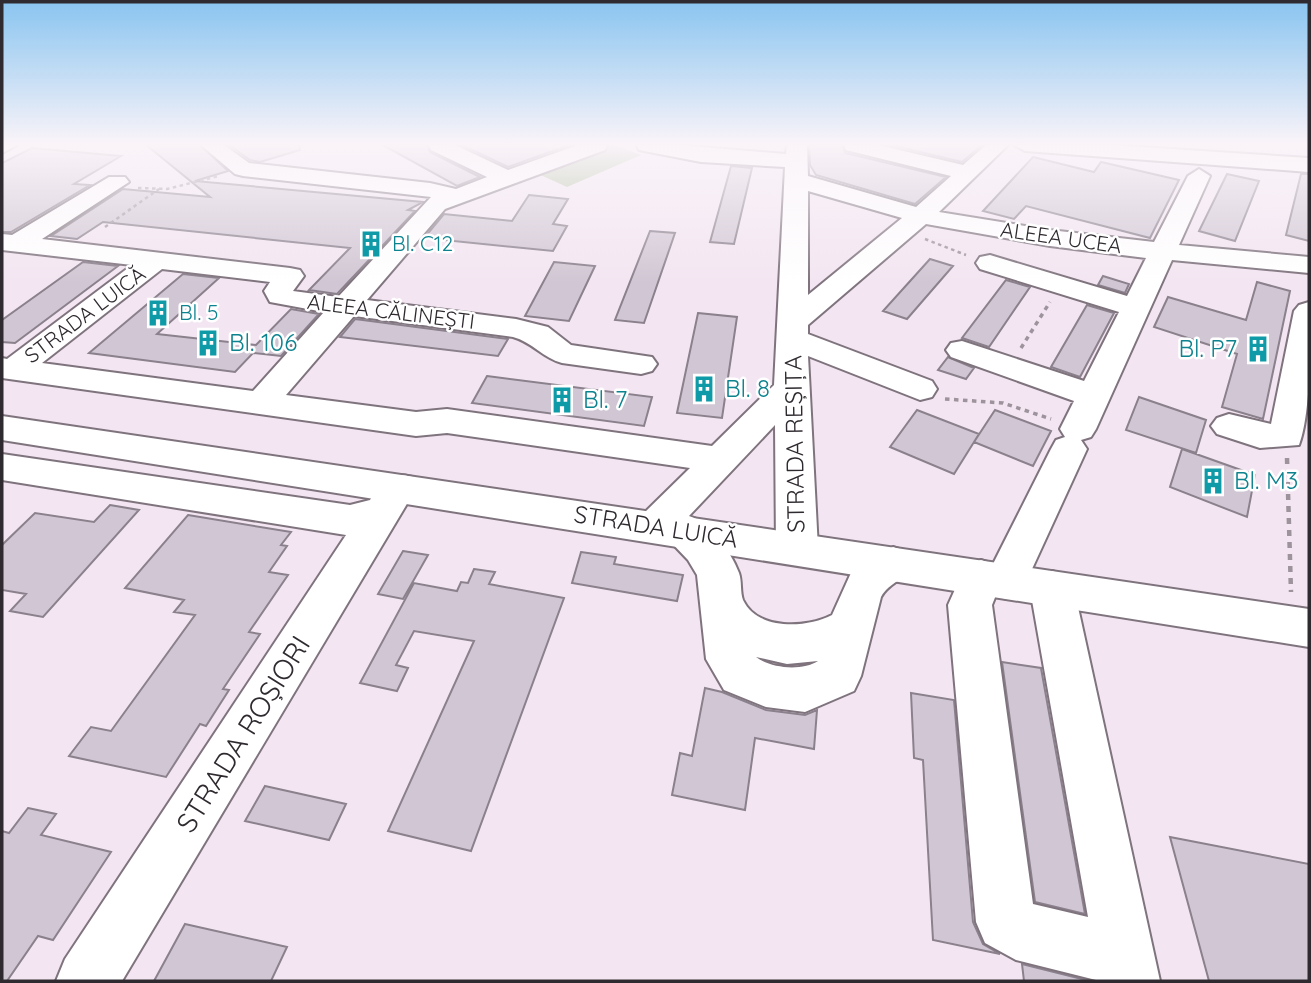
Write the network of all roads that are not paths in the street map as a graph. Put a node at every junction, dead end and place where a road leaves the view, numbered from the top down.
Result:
1 (101, 191) edge
2 (434, 191) edge
3 (470, 191) edge
4 (802, 191) edge
5 (843, 191) edge
6 (947, 191) edge
7 (1191, 191) edge
8 (456, 196) junction
9 (863, 203) junction
10 (911, 223) junction
11 (9, 243) edge
12 (1161, 251) junction
13 (157, 260) junction
14 (813, 260) junction
15 (864, 262) junction
16 (990, 263) road end
17 (1304, 264) edge
18 (1309, 290) edge
19 (345, 307) junction
20 (1135, 308) junction
21 (1309, 311) edge
22 (793, 330) junction
23 (962, 350) dead end
24 (641, 365) dead end
25 (8, 369) edge
26 (1303, 385) edge
27 (791, 388) junction
28 (920, 390) road end
29 (1093, 396) junction
30 (261, 403) junction
31 (1229, 426) dead end
32 (2, 428) edge
33 (721, 460) junction
34 (2, 467) edge
35 (390, 499) junction
36 (670, 528) junction
37 (797, 549) junction
38 (893, 564) junction
39 (1013, 583) junction
40 (1300, 610) edge
41 (1128, 969) edge
42 (87, 981) edge

1 - 11 street
2 - 8 street
3 - 8 street
4 - 14 street, STRADA REȘIȚA
5 - 9 street, ALEEA UCEA
6 - 10 street
7 - 12 street, ALEEA UCEA
8 - 19 street
9 - 10 street, ALEEA UCEA
9 - 15 street
10 - 12 street, ALEEA UCEA
10 - 15 street
11 - 13 street, ALEEA CĂLINEȘTI
12 - 17 street, ALEEA UCEA
12 - 20 street, ALEEA UCEA
13 - 19 street, ALEEA CĂLINEȘTI
13 - 25 street, STRADA LUICĂ
14 - 15 street
14 - 22 street, STRADA REȘIȚA
15 - 22 street
16 - 20 street, ALEEA UCEA
17 - 18 street, ALEEA UCEA
19 - 24 street, ALEEA CĂLINEȘTI
19 - 30 street
20 - 29 street, ALEEA UCEA
21 - 26 street
22 - 27 street, STRADA REȘIȚA
22 - 28 street, STRADA REȘIȚA
23 - 29 street
25 - 30 street, STRADA LUICĂ
26 - 31 street
27 - 33 street
27 - 37 street, STRADA REȘIȚA
29 - 39 street, ALEEA UCEA
30 - 33 street, STRADA LUICĂ
32 - 35 street, STRADA LUICĂ
33 - 36 street
34 - 35 street, STRADA LUICĂ
35 - 36 street, STRADA LUICĂ
35 - 42 street, STRADA ROȘIORI
36 - 37 street, STRADA LUICĂ
36 - 38 street
37 - 38 street, STRADA LUICĂ
38 - 39 street, STRADA LUICĂ
39 - 40 street, STRADA LUICĂ
39 - 41 street
39 - 41 street, ALEEA UCEA

